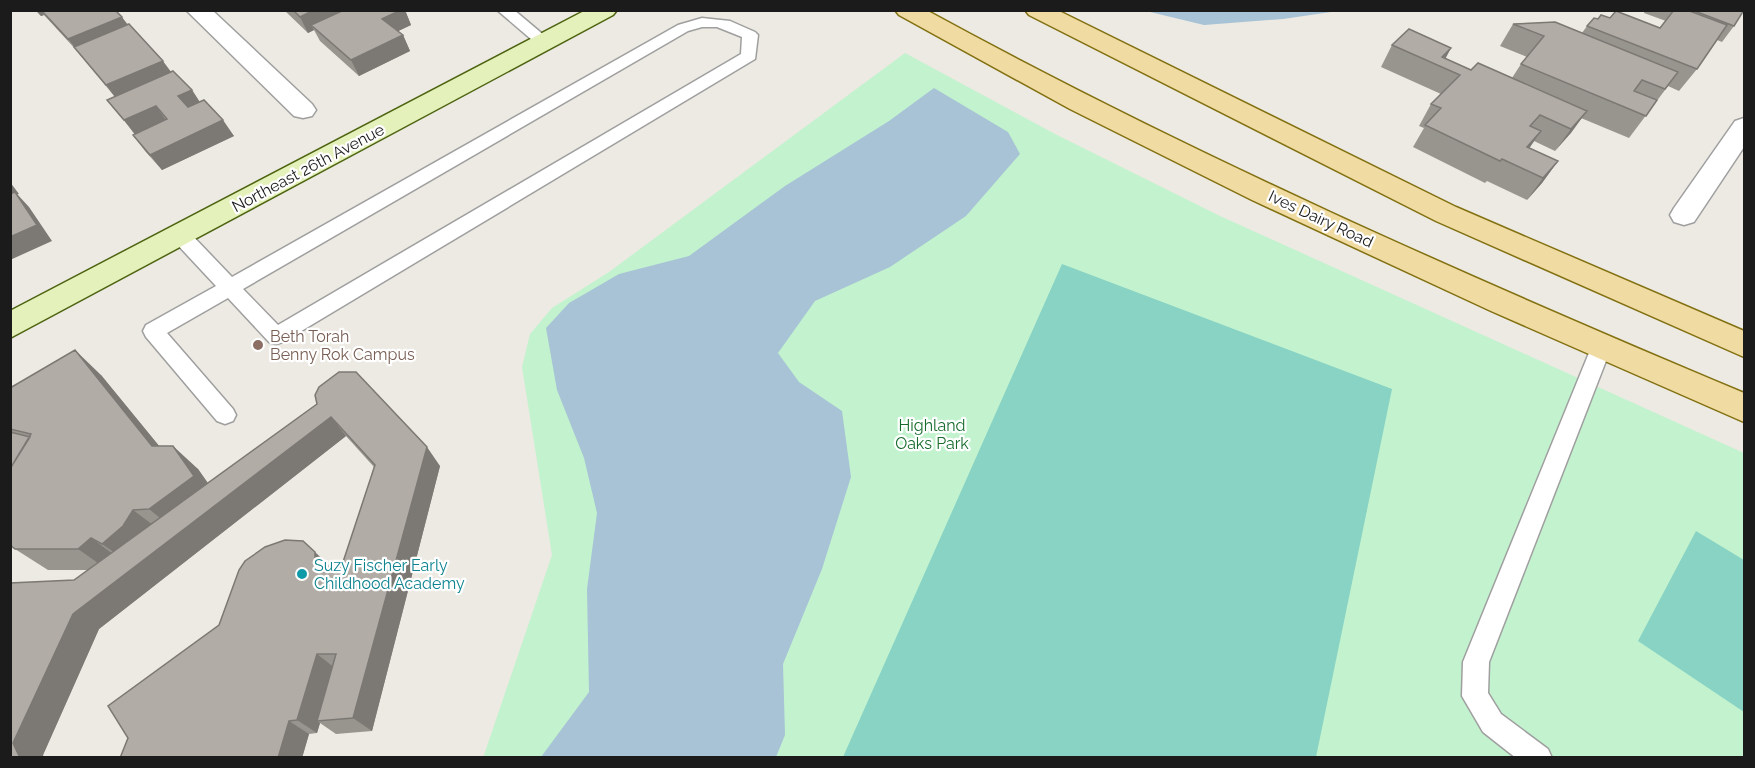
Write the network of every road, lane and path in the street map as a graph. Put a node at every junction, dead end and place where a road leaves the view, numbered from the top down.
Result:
1 (198, 10) edge
2 (504, 10) edge
3 (605, 10) edge
4 (907, 10) edge
5 (1037, 10) edge
6 (544, 42) junction
7 (303, 110) dead end
8 (1744, 126) edge
9 (1684, 215) dead end
10 (181, 236) junction
11 (233, 288) junction
12 (10, 326) edge
13 (1744, 345) edge
14 (1601, 348) junction
15 (1744, 408) edge
16 (225, 415) dead end
17 (1539, 758) edge

1 - 7 street
2 - 6 lane
3 - 6 street, Northeast 26th Avenue
4 - 14 main road, Ives Dairy Road
5 - 13 main road
6 - 10 street, Northeast 26th Avenue
8 - 9 street
10 - 11 lane
10 - 12 street, Northeast 26th Avenue
11 - 11 lane
11 - 16 lane
14 - 15 main road, Ives Dairy Road
14 - 17 lane

